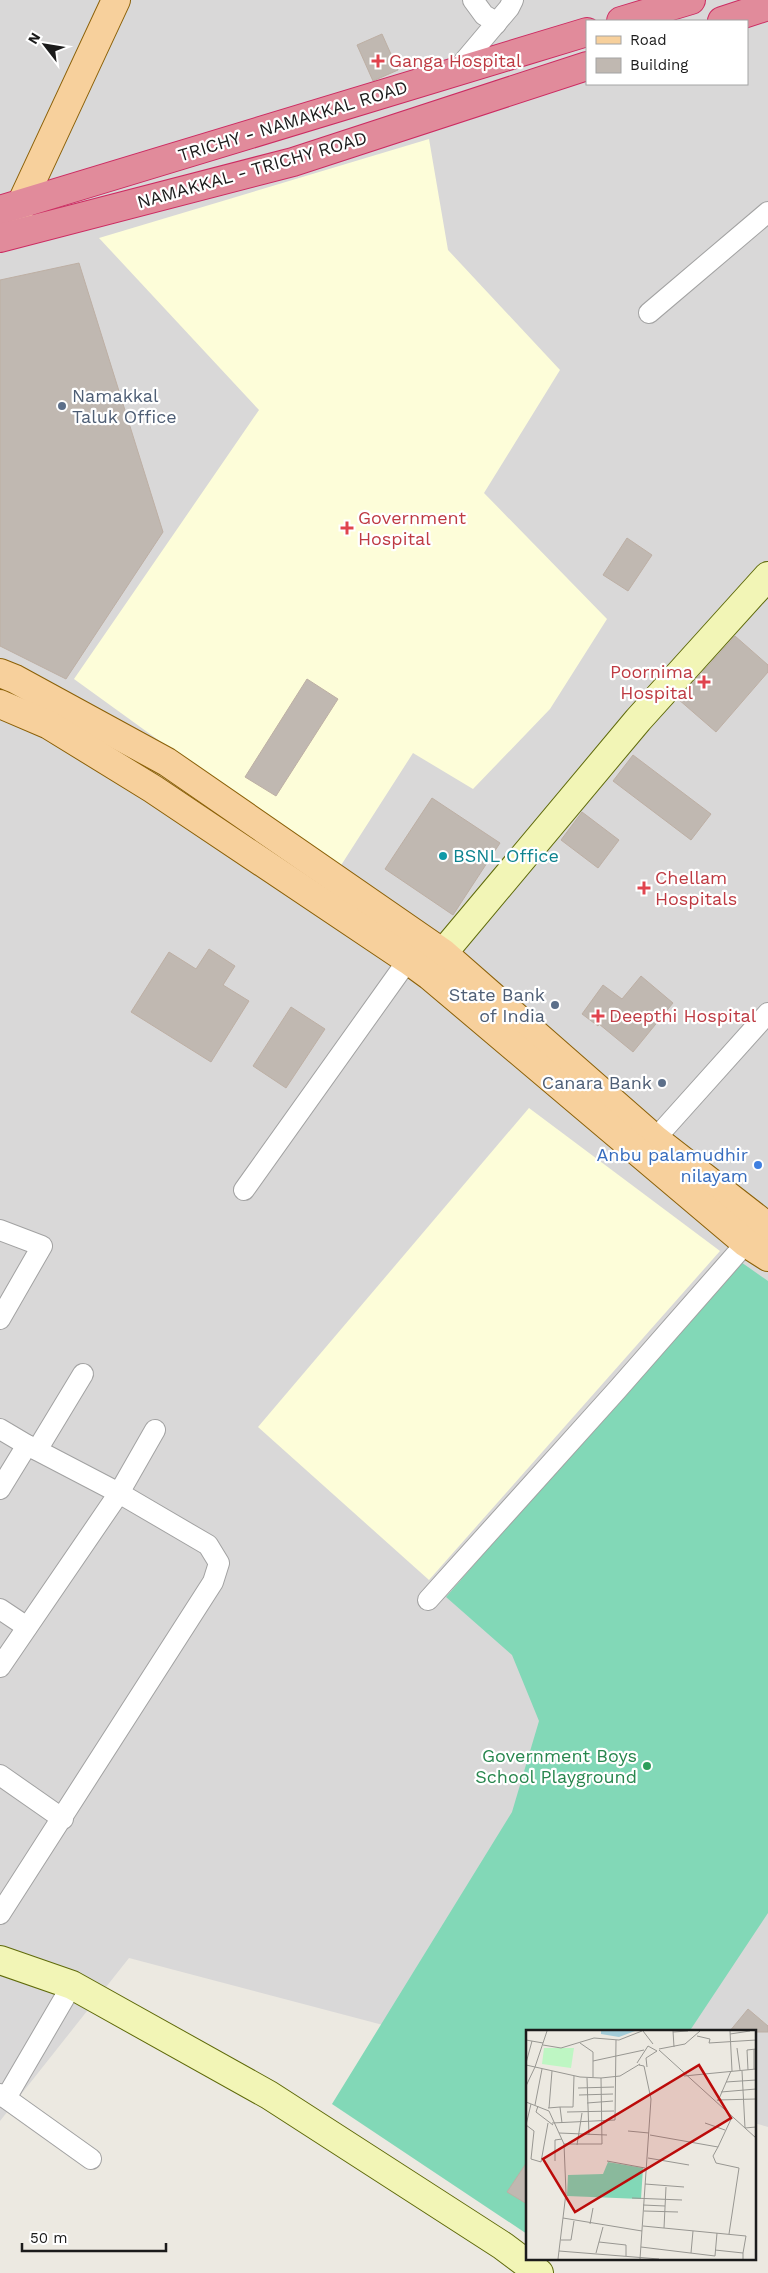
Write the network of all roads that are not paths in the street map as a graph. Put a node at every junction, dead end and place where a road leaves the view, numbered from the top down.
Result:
1 (116, 0) edge
2 (473, 0) edge
3 (513, 0) edge
4 (691, 0) edge
5 (766, 0) edge
6 (768, 6) edge
7 (624, 20) edge
8 (725, 20) edge
9 (496, 24) junction
10 (586, 32) edge
11 (586, 66) edge
12 (455, 72) junction
13 (11, 207) edge
14 (768, 212) edge
15 (6, 237) edge
16 (649, 313) dead end
17 (768, 576) edge
18 (0, 673) edge
19 (0, 704) edge
20 (408, 960) junction
21 (436, 965) junction
22 (768, 1013) edge
23 (655, 1139) junction
24 (244, 1190) dead end
25 (768, 1227) edge
26 (0, 1230) edge
27 (757, 1250) edge
28 (0, 1319) edge
29 (83, 1374) dead end
30 (0, 1429) edge
31 (155, 1430) dead end
32 (32, 1447) junction
33 (0, 1489) edge
34 (119, 1493) junction
35 (428, 1600) dead end
36 (0, 1609) edge
37 (27, 1627) junction
38 (0, 1667) edge
39 (0, 1775) edge
40 (63, 1819) junction
41 (0, 1914) edge
42 (0, 1960) edge
43 (72, 1985) junction
44 (3, 2096) edge
45 (91, 2159) dead end
46 (539, 2273) edge

1 - 13 main road
2 - 9 street
3 - 9 street
4 - 7 highway
5 - 6 street
6 - 8 highway
9 - 12 street
10 - 12 highway, TRICHY - NAMAKKAL ROAD
11 - 15 highway, NAMAKKAL - TRICHY ROAD
12 - 13 highway, TRICHY - NAMAKKAL ROAD
13 - 15 main road
14 - 16 street
17 - 21 street
18 - 21 main road
19 - 20 main road
20 - 21 main road
20 - 24 street
21 - 23 main road
21 - 27 main road
22 - 23 street
23 - 25 main road
26 - 28 street
27 - 35 street
29 - 32 street
30 - 32 street
31 - 34 street
32 - 33 street
32 - 34 street
34 - 37 street
34 - 40 street
36 - 37 street
37 - 38 street
39 - 40 street
40 - 41 street
42 - 43 street
43 - 44 street
43 - 46 street
44 - 45 street

